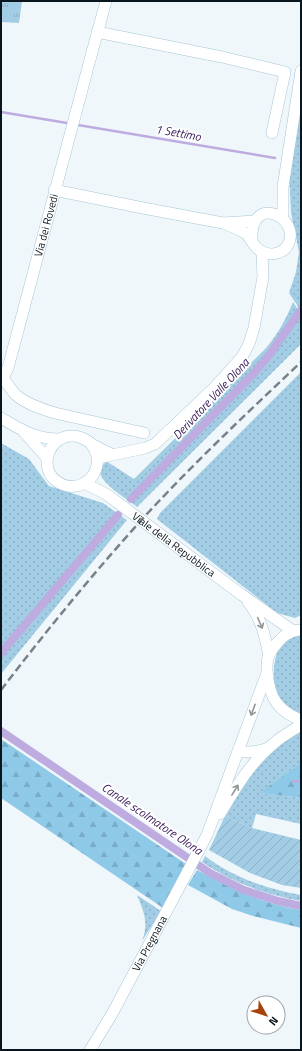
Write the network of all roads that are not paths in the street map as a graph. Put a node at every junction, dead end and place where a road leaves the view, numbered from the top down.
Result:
1 (106, 1) edge
2 (97, 32) junction
3 (301, 72) edge
4 (272, 133) dead end
5 (283, 187) junction
6 (54, 190) junction
7 (270, 213) junction
8 (286, 219) junction
9 (255, 221) junction
10 (223, 223) junction
11 (301, 228) edge
12 (252, 239) junction
13 (262, 252) junction
14 (277, 253) junction
15 (264, 277) junction
16 (2, 377) edge
17 (1, 418) edge
18 (24, 432) junction
19 (144, 433) dead end
20 (60, 439) junction
21 (91, 444) junction
22 (111, 454) junction
23 (47, 458) junction
24 (98, 458) junction
25 (95, 471) junction
26 (84, 484) junction
27 (106, 494) junction
28 (242, 595) junction
29 (297, 630) edge
30 (269, 656) junction
31 (267, 673) junction
32 (301, 720) edge
33 (301, 725) edge
34 (268, 748) junction
35 (238, 751) junction
36 (207, 835) junction
37 (90, 1050) edge

1 - 2 street, Via dei Rovedi
2 - 4 street
2 - 6 street, Via dei Rovedi
3 - 5 street
5 - 7 street
5 - 8 street
6 - 10 street
6 - 16 street, Via dei Rovedi
7 - 8 street
7 - 9 street
8 - 11 street
8 - 14 street
9 - 10 street
9 - 12 street
10 - 12 street
12 - 13 street
13 - 14 street
13 - 15 street
14 - 15 street
15 - 22 street
16 - 19 street
17 - 18 street
18 - 20 street
18 - 23 street
20 - 21 street
20 - 23 street
21 - 22 street
21 - 24 street
22 - 24 street
23 - 26 street
24 - 25 street
25 - 26 street
25 - 27 street, Viale della Repubblica
26 - 27 street, Viale della Repubblica
27 - 28 street, Viale della Repubblica
28 - 29 street, Viale della Repubblica
28 -> 30 street, Viale della Repubblica
29 - 30 street
30 - 31 street
31 - 32 street
31 -> 35 street, Via Pregnana
33 - 34 street, Via Pregnana
34 - 35 street
36 -> 34 street, Via Pregnana
35 - 36 street, Via Pregnana
36 - 37 street, Via Pregnana

